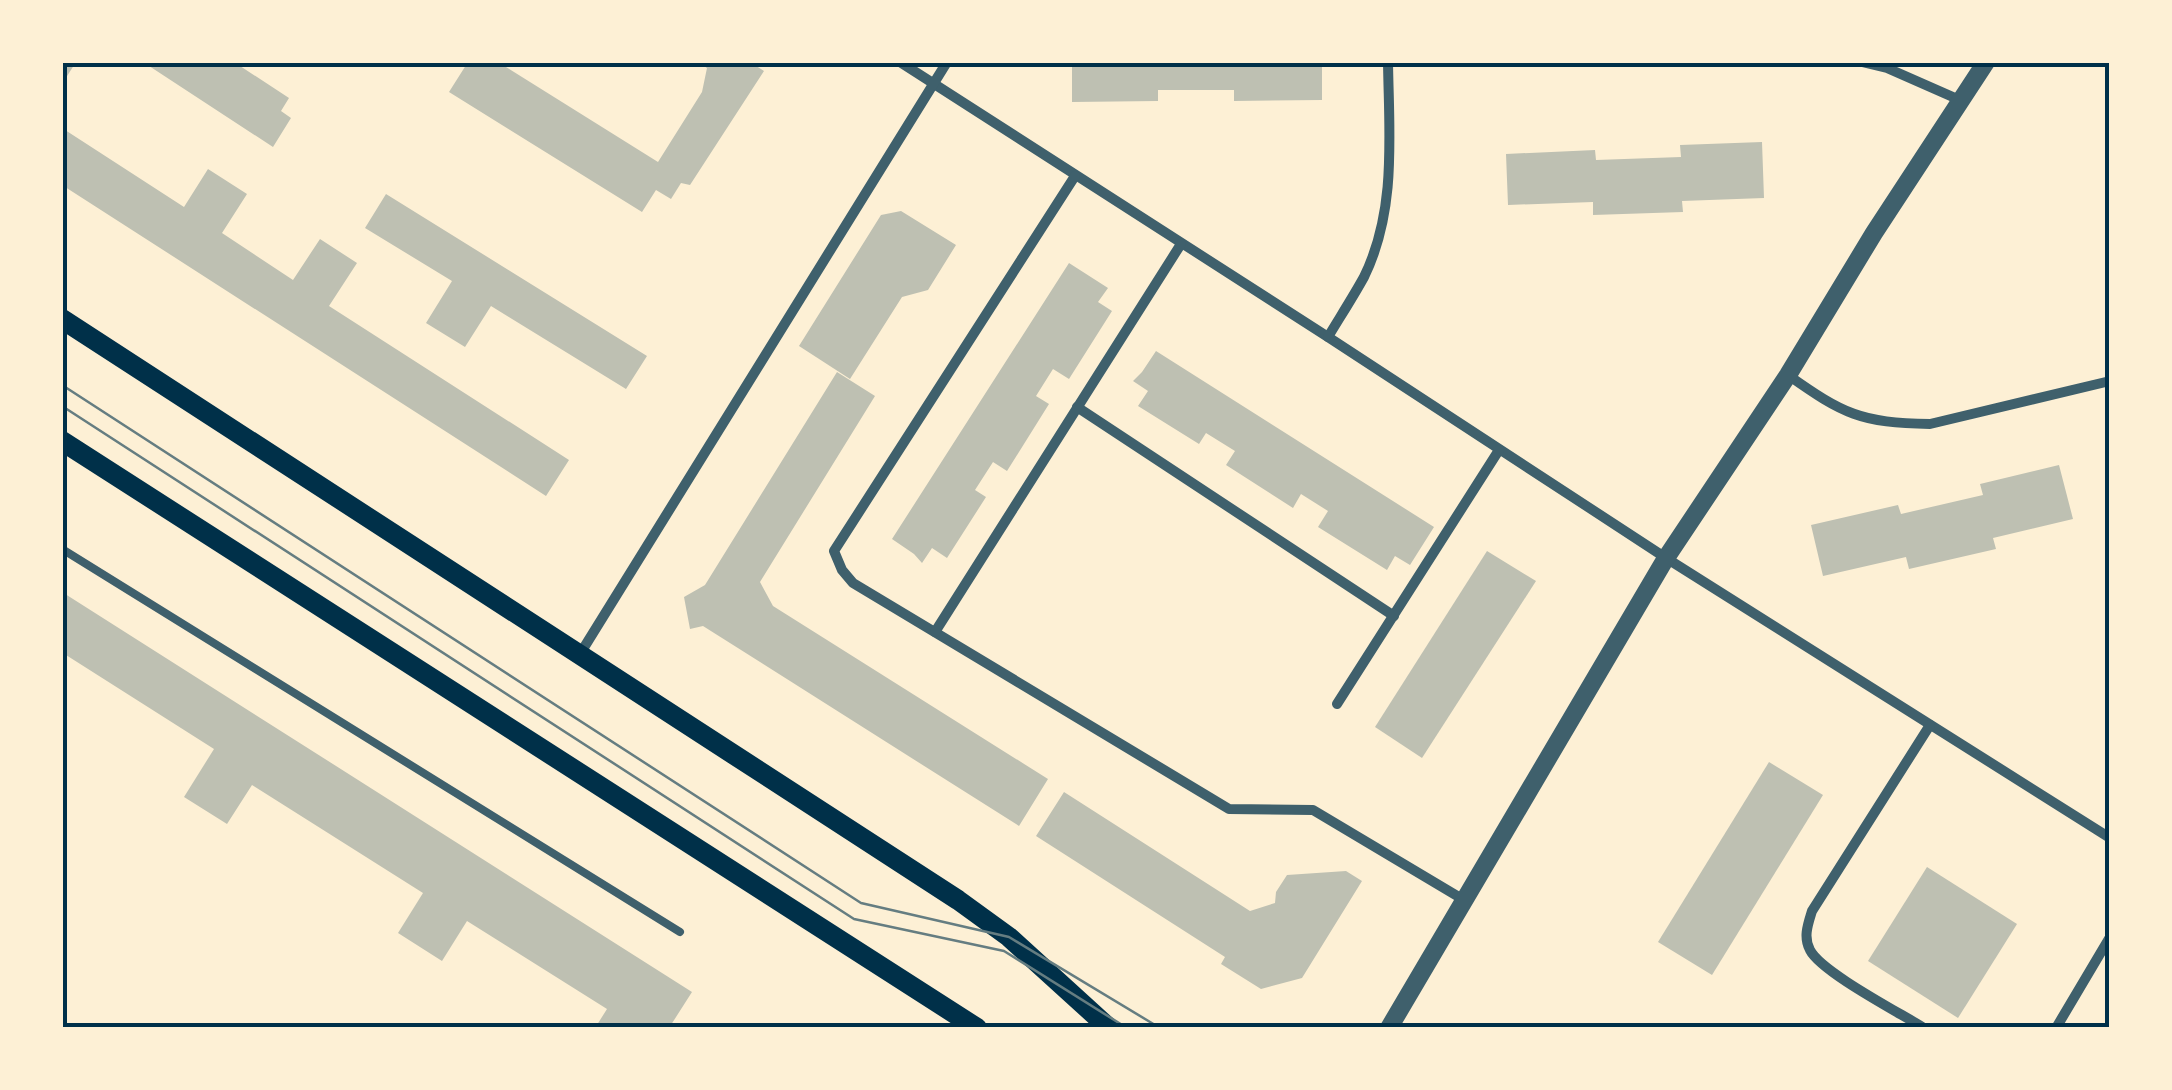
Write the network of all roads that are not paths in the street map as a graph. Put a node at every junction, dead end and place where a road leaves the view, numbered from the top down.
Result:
1 (900, 62) edge
2 (947, 62) edge
3 (1388, 62) edge
4 (1862, 62) edge
5 (1986, 62) edge
6 (934, 84) junction
7 (1963, 101) junction
8 (1075, 176) junction
9 (1181, 244) junction
10 (62, 319) edge
11 (1328, 337) junction
12 (1788, 375) junction
13 (2110, 381) edge
14 (1078, 407) junction
15 (62, 441) edge
16 (1500, 450) junction
17 (62, 548) edge
18 (1666, 558) junction
19 (1394, 616) junction
20 (934, 632) junction
21 (579, 655) junction
22 (1337, 704) dead end
23 (1930, 725) junction
24 (2110, 838) edge
25 (1464, 900) junction
26 (680, 932) dead end
27 (2110, 937) edge
28 (977, 1028) edge
29 (1109, 1028) edge
30 (1389, 1028) edge
31 (1924, 1028) edge
32 (2056, 1028) edge

1 - 6 street
2 - 6 street
3 - 11 street
4 - 7 street
5 - 7 street
6 - 8 street
6 - 21 street
7 - 12 street
8 - 9 street
8 - 20 street
9 - 11 street
9 - 14 street
10 - 21 main road
11 - 16 street
12 - 13 street
12 - 18 street
14 - 19 street
14 - 20 street
15 - 28 main road
16 - 18 street
16 - 19 street
17 - 26 lane
18 - 23 street
18 - 25 street
19 - 22 street
20 - 25 street
21 - 29 main road
23 - 24 street
23 - 31 street
25 - 30 street
27 - 32 street

